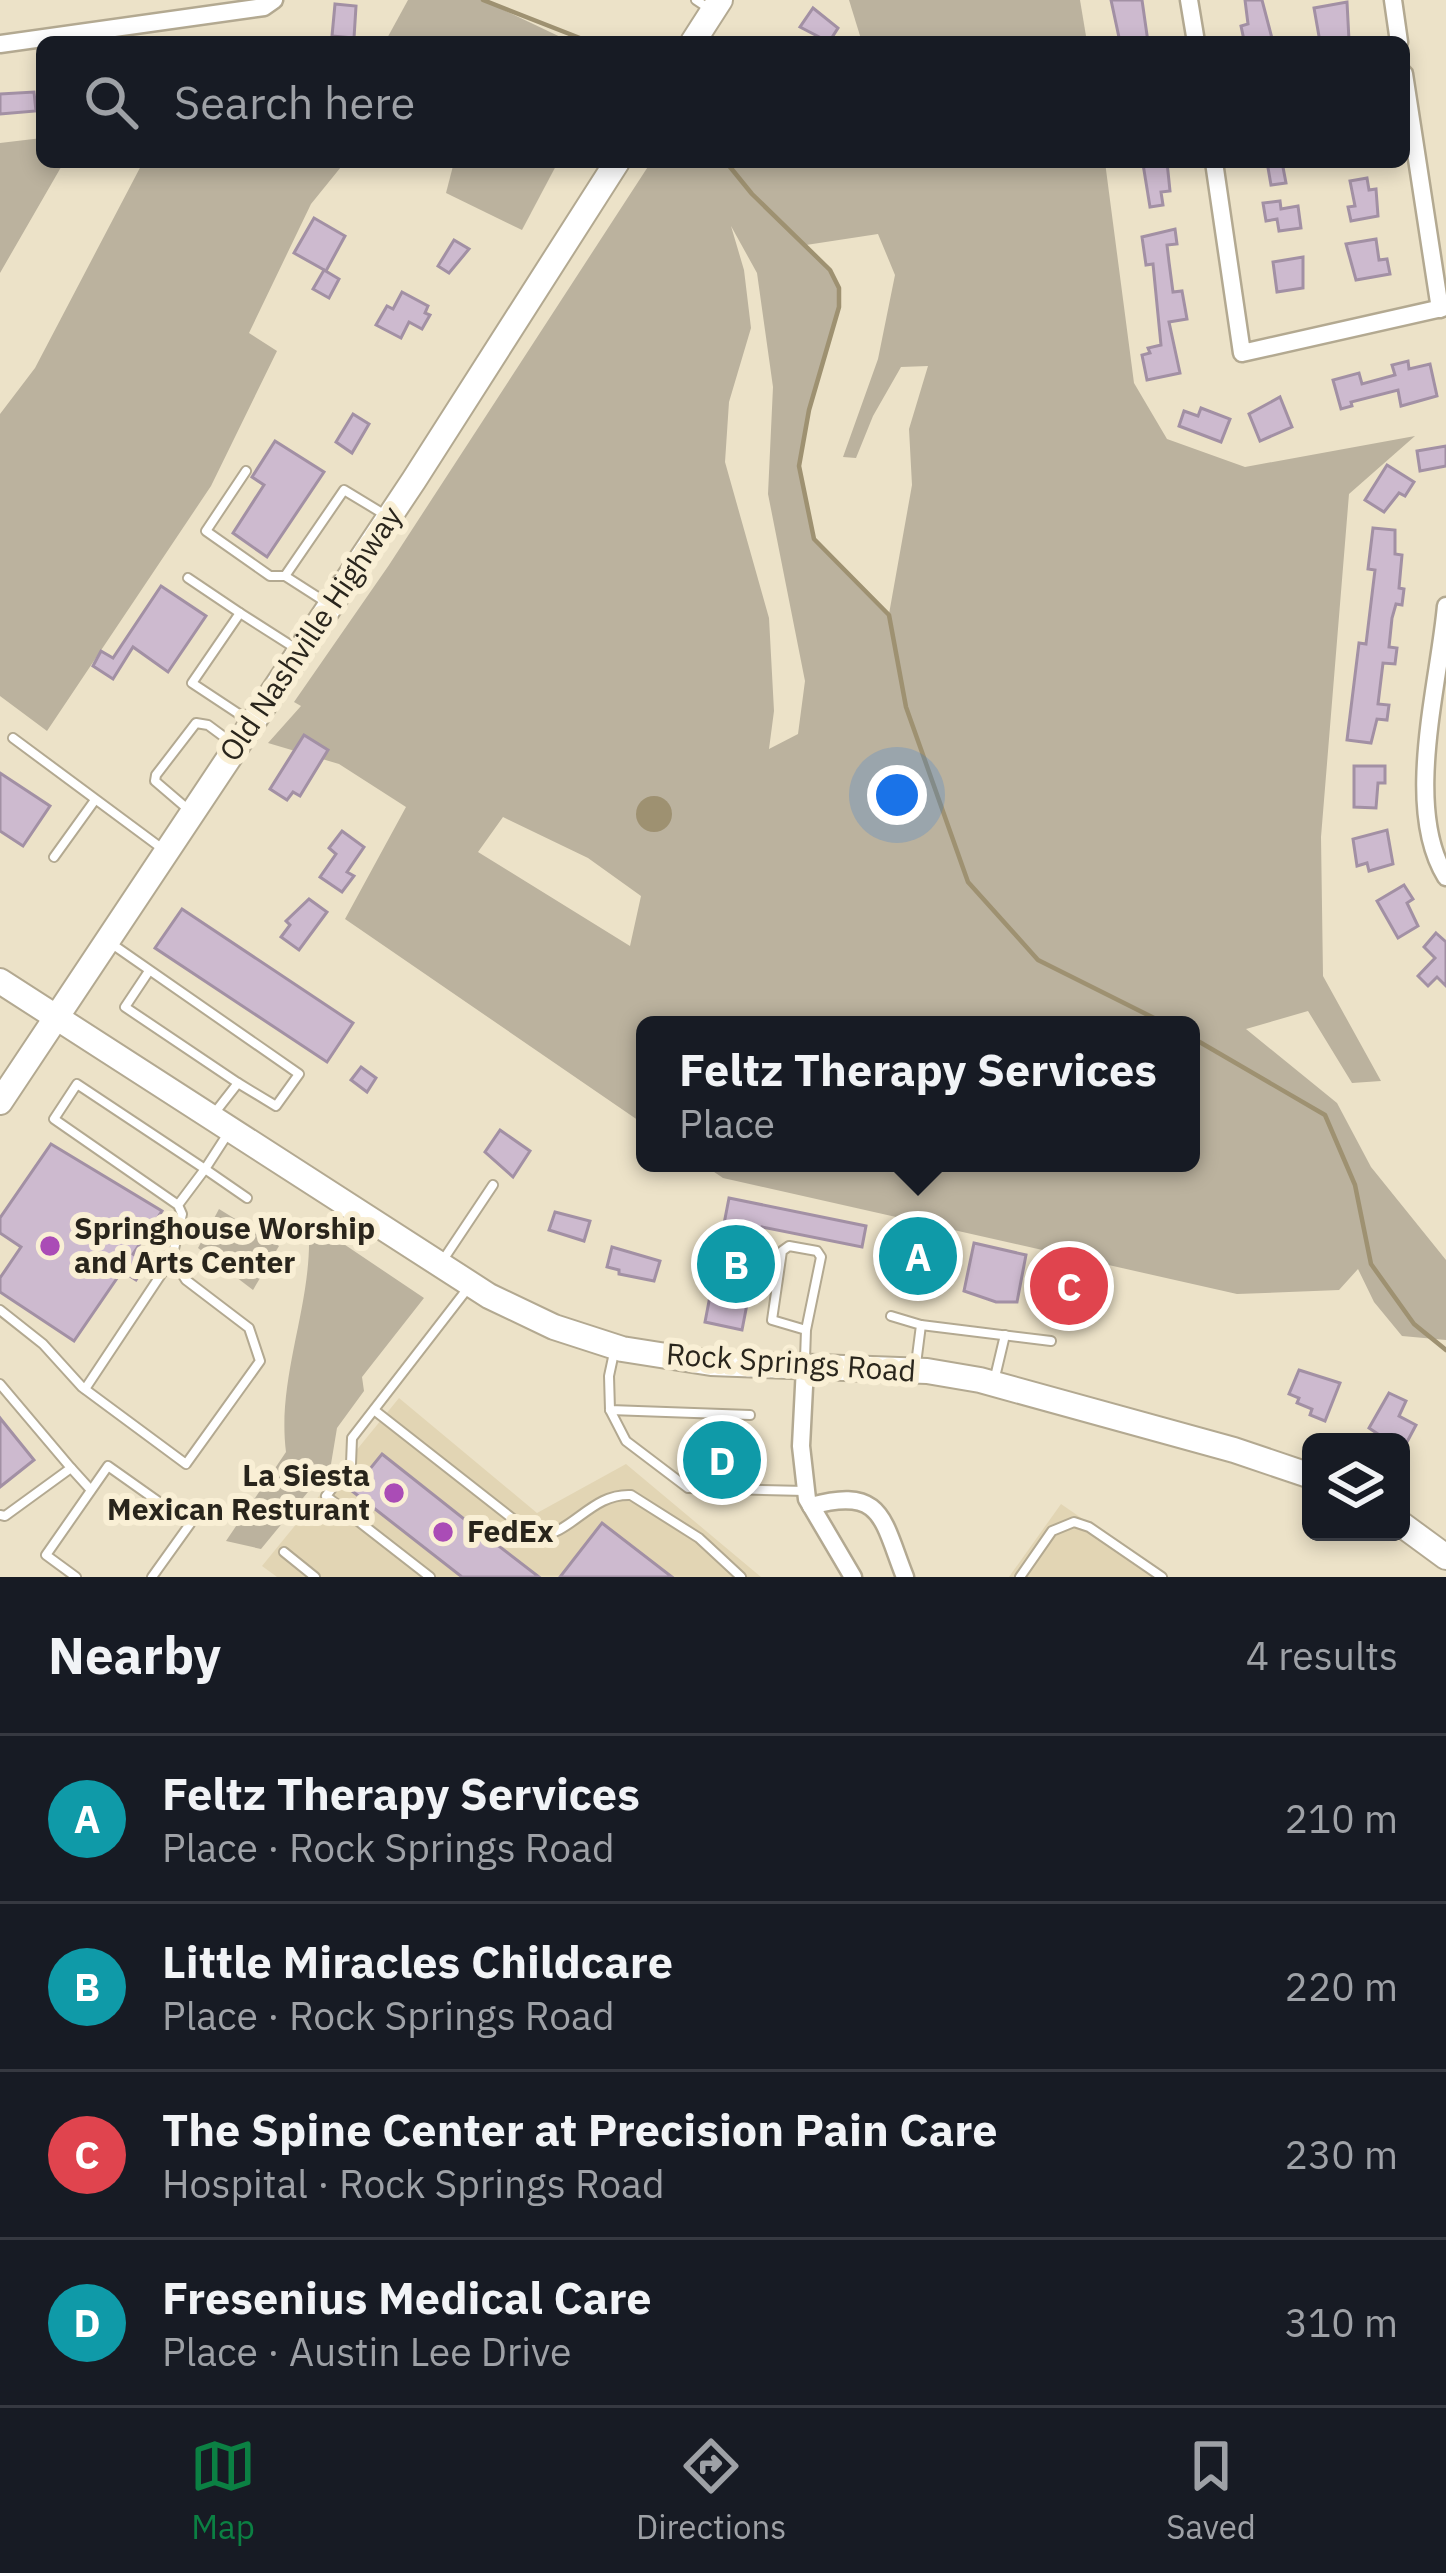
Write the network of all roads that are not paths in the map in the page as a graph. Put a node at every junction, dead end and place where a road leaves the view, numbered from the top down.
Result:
1 (1190, 0) edge
2 (1393, 0) edge
3 (269, 3) edge
4 (710, 4) edge
5 (52, 36) edge
6 (696, 36) edge
7 (1195, 36) edge
8 (1398, 36) edge
9 (36, 39) edge
10 (0, 44) edge
11 (1410, 110) edge
12 (613, 168) edge
13 (1215, 168) edge
14 (1443, 308) edge
15 (246, 470) dead end
16 (389, 517) junction
17 (285, 576) junction
18 (188, 578) dead end
19 (331, 605) junction
20 (1446, 606) edge
21 (240, 613) junction
22 (300, 652) junction
23 (1440, 716) edge
24 (252, 723) junction
25 (13, 738) dead end
26 (236, 746) junction
27 (95, 800) junction
28 (192, 812) junction
29 (165, 851) junction
30 (54, 857) dead end
31 (1446, 877) edge
32 (106, 940) junction
33 (149, 970) junction
34 (0, 981) edge
35 (55, 1015) junction
36 (238, 1083) junction
37 (0, 1102) edge
38 (222, 1122) junction
39 (205, 1168) junction
40 (493, 1185) dead end
41 (247, 1198) dead end
42 (178, 1205) junction
43 (172, 1258) junction
44 (441, 1264) junction
45 (471, 1285) junction
46 (0, 1310) edge
47 (891, 1316) dead end
48 (922, 1325) junction
49 (806, 1330) junction
50 (1006, 1335) junction
51 (1051, 1341) dead end
52 (615, 1347) junction
53 (805, 1366) junction
54 (915, 1371) junction
55 (0, 1384) edge
56 (993, 1384) junction
57 (85, 1389) junction
58 (374, 1410) junction
59 (610, 1410) junction
60 (750, 1415) dead end
61 (71, 1468) junction
62 (1302, 1473) edge
63 (90, 1489) junction
64 (809, 1498) junction
65 (0, 1515) edge
66 (1410, 1530) edge
67 (284, 1552) dead end
68 (1446, 1556) edge
69 (76, 1577) edge
70 (152, 1577) edge
71 (315, 1577) edge
72 (430, 1577) edge
73 (741, 1577) edge
74 (853, 1577) edge
75 (905, 1577) edge
76 (1020, 1577) edge
77 (1162, 1577) edge

1 - 7 street
2 - 8 street
3 - 5 street
4 - 6 street
9 - 10 street
11 - 14 street
12 - 16 street, Old Nashville Highway
13 - 14 street
15 - 17 lane
16 - 17 lane
16 - 19 street, Old Nashville Highway
17 - 19 lane
18 - 21 lane
19 - 22 street, Old Nashville Highway
20 - 23 street
21 - 22 lane
21 - 24 lane
22 - 24 street, Old Nashville Highway
23 - 31 street
24 - 26 street, Old Nashville Highway
25 - 27 lane
26 - 28 street, Old Nashville Highway
26 - 28 lane
27 - 29 lane
27 - 30 lane
28 - 29 street, Old Nashville Highway
29 - 32 street, Old Nashville Highway
32 - 33 lane
32 - 35 street, Old Nashville Highway
33 - 36 lane
33 - 36 lane
34 - 35 street, Rock Springs Road
35 - 37 street, Old Nashville Highway
35 - 38 street, Rock Springs Road
36 - 38 lane
38 - 39 lane
38 - 44 street, Rock Springs Road
39 - 41 lane
39 - 42 lane
39 - 42 lane
40 - 44 lane
42 - 43 lane
43 - 57 lane
43 - 57 lane
44 - 45 street, Rock Springs Road
45 - 52 street, Rock Springs Road
45 - 58 lane
46 - 57 lane
47 - 48 lane
48 - 50 lane
48 - 54 lane
49 - 49 lane
49 - 53 lane
50 - 51 lane
50 - 56 lane
52 - 53 street, Rock Springs Road
52 - 59 lane
53 - 54 street, Rock Springs Road
53 - 64 street
54 - 56 street, Rock Springs Road
55 - 61 lane
56 - 62 street, Rock Springs Road
58 - 72 lane
58 - 73 lane
59 - 60 lane
59 - 64 lane
61 - 63 lane
61 - 65 lane
63 - 69 lane
63 - 70 lane
64 - 74 street
64 - 75 street
66 - 68 street
67 - 71 lane
76 - 77 lane

